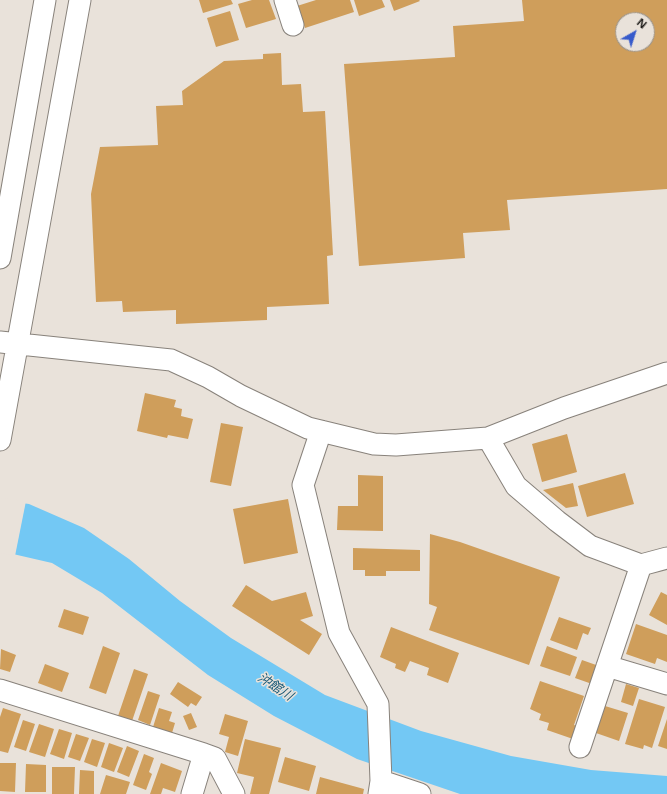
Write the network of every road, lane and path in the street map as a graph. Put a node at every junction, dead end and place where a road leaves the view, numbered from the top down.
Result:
1 (45, 0) edge
2 (80, 0) edge
3 (285, 0) edge
4 (293, 25) dead end
5 (0, 258) edge
6 (9, 343) edge
7 (667, 373) edge
8 (321, 431) junction
9 (488, 438) junction
10 (0, 440) edge
11 (667, 558) edge
12 (641, 565) junction
13 (607, 666) junction
14 (667, 684) edge
15 (0, 690) edge
16 (580, 746) dead end
17 (204, 754) junction
18 (380, 782) edge
19 (192, 794) edge
20 (234, 794) edge
21 (420, 794) edge

1 - 5 street
2 - 6 street
3 - 4 street
6 - 8 street
6 - 10 street
7 - 9 street
8 - 9 street
8 - 18 street
9 - 12 street
11 - 12 street
12 - 13 street
13 - 14 street
13 - 16 street
15 - 17 street
17 - 19 street
17 - 20 street
18 - 21 street

